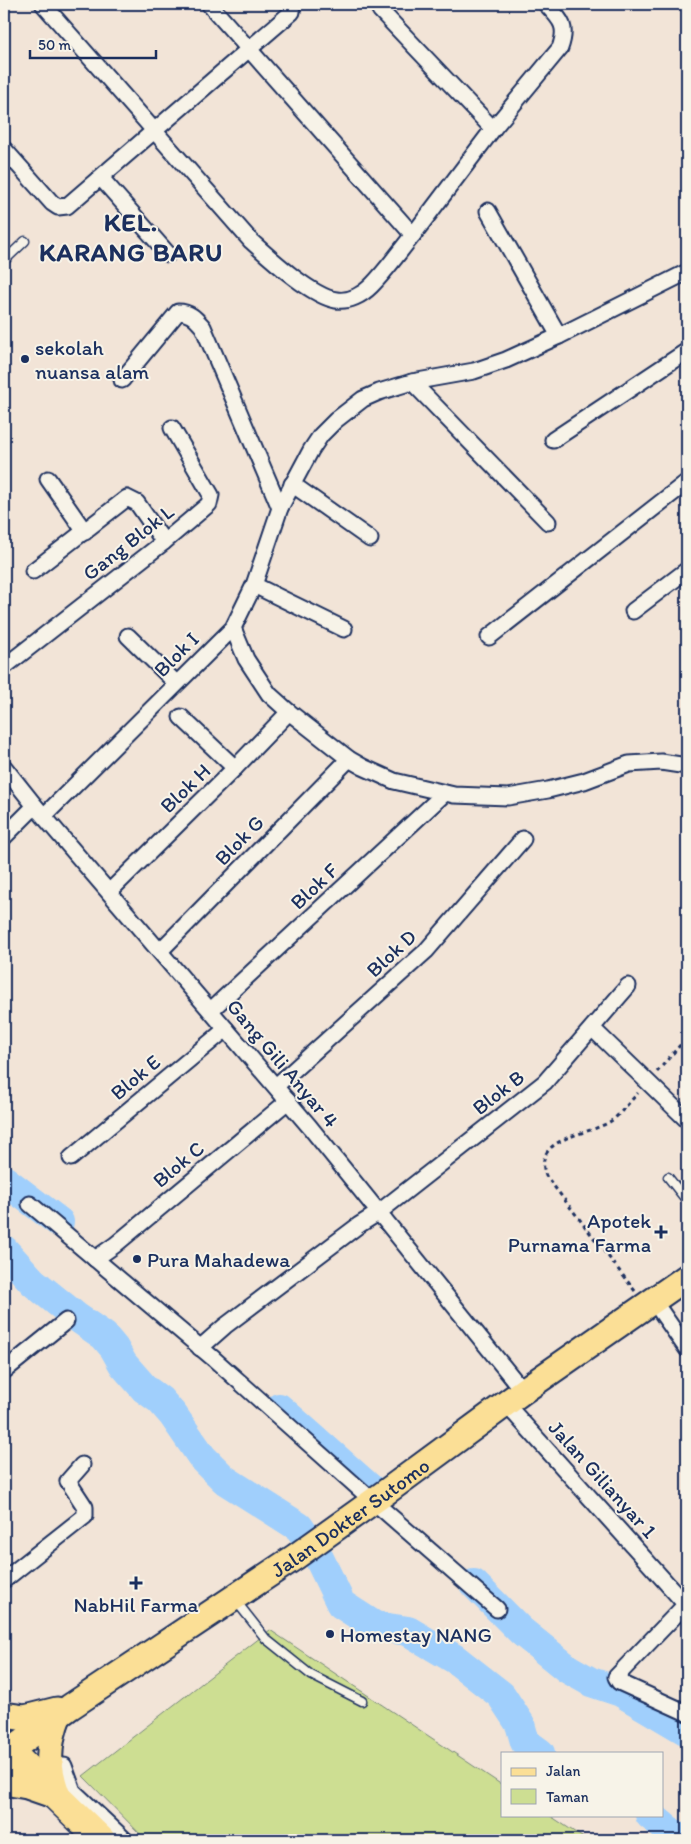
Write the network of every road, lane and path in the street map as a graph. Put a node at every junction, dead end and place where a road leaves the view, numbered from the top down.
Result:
1 (43, 4) edge
2 (208, 4) edge
3 (546, 4) edge
4 (380, 10) dead end
5 (292, 12) dead end
6 (249, 50) junction
7 (493, 128) junction
8 (154, 131) junction
9 (4, 149) edge
10 (101, 178) junction
11 (488, 211) dead end
12 (412, 235) junction
13 (25, 241) dead end
14 (168, 254) dead end
15 (4, 261) edge
16 (687, 272) edge
17 (559, 336) junction
18 (687, 351) edge
19 (122, 380) dead end
20 (412, 382) junction
21 (172, 428) dead end
22 (553, 440) dead end
23 (48, 479) dead end
24 (687, 482) edge
25 (292, 484) junction
26 (280, 508) junction
27 (548, 522) dead end
28 (85, 532) junction
29 (370, 539) dead end
30 (164, 542) junction
31 (687, 570) edge
32 (33, 571) dead end
33 (254, 585) junction
34 (633, 611) dead end
35 (233, 628) junction
36 (344, 629) dead end
37 (128, 636) dead end
38 (489, 637) dead end
39 (4, 667) edge
40 (176, 683) junction
41 (289, 712) junction
42 (181, 717) dead end
43 (349, 759) junction
44 (687, 766) edge
45 (4, 767) edge
46 (235, 768) junction
47 (445, 794) junction
48 (40, 811) junction
49 (4, 836) edge
50 (523, 839) dead end
51 (109, 892) junction
52 (160, 951) junction
53 (628, 986) dead end
54 (211, 1010) junction
55 (592, 1028) junction
56 (226, 1029) junction
57 (687, 1037) edge
58 (649, 1081) junction
59 (276, 1086) junction
60 (288, 1101) junction
61 (687, 1120) edge
62 (71, 1158) dead end
63 (668, 1177) dead end
64 (687, 1201) edge
65 (30, 1204) dead end
66 (378, 1213) junction
67 (95, 1259) junction
68 (687, 1277) edge
69 (649, 1303) junction
70 (66, 1320) dead end
71 (201, 1347) junction
72 (687, 1349) edge
73 (4, 1371) edge
74 (514, 1398) junction
75 (82, 1465) dead end
76 (379, 1497) junction
77 (4, 1580) edge
78 (233, 1597) junction
79 (687, 1604) edge
80 (497, 1609) dead end
81 (362, 1701) dead end
82 (64, 1710) junction
83 (687, 1713) edge
84 (4, 1715) edge
85 (5, 1751) edge
86 (49, 1766) junction
87 (4, 1782) edge
88 (57, 1798) junction
89 (101, 1840) edge
90 (124, 1840) edge

1 - 8 street
2 - 6 street
3 - 7 street
4 - 7 street
5 - 6 street
6 - 8 street
6 - 12 street
7 - 12 street
8 - 10 street
8 - 12 street
9 - 10 street
10 - 14 street
11 - 17 street
13 - 15 lane
16 - 17 street, Blok I
17 - 20 street, Blok I
18 - 22 street
19 - 26 street
20 - 25 street, Blok I
20 - 27 street
21 - 30 street, Gang Blok L
23 - 28 street
24 - 38 street
25 - 26 street, Blok I
25 - 29 street
26 - 33 street, Blok I
28 - 30 street
28 - 32 street
30 - 39 street, Gang Blok L
31 - 34 street
33 - 35 street, Blok I
33 - 36 street
35 - 40 street, Blok I
35 - 41 street
37 - 40 street
40 - 48 street, Blok I
41 - 43 street
41 - 46 street, Blok H
42 - 46 street
43 - 47 street
43 - 52 street, Blok G
44 - 47 street
45 - 48 street, Gang Gili Anyar 4
46 - 51 street, Blok H
47 - 54 street, Blok F
48 - 49 street, Blok I
48 - 51 street, Gang Gili Anyar 4
50 - 59 street, Blok D
51 - 52 street, Gang Gili Anyar 4
52 - 54 street, Gang Gili Anyar 4
53 - 55 street, Blok B
54 - 56 street, Gang Gili Anyar 4
55 - 58 street
55 - 66 street, Blok B
56 - 59 street, Gang Gili Anyar 4
56 - 62 street, Blok E
57 - 58 path
58 - 61 street
58 - 69 path
59 - 60 street, Gang Gili Anyar 4
60 - 66 street, Gang Gili Anyar 4
60 - 67 street, Blok C
63 - 64 lane
65 - 67 street
66 - 71 street, Blok B
66 - 74 street, Gang Gili Anyar 4
67 - 71 street
68 - 69 main road, Jalan Dokter Sutomo
69 - 72 street
69 - 74 main road, Jalan Dokter Sutomo
70 - 73 street
71 - 76 street
74 - 76 main road, Jalan Dokter Sutomo
74 - 79 street, Jalan Gilianyar 1
75 - 77 street
76 - 78 main road, Jalan Dokter Sutomo
76 - 80 street
78 - 81 lane
78 - 82 main road, Jalan Dokter Sutomo
79 - 83 street
82 - 84 main road
82 - 85 main road, Jalan Dokter Sutomo
82 - 86 main road
85 - 88 highway
86 - 88 main road
86 - 90 street
87 - 88 main road
88 - 89 highway

